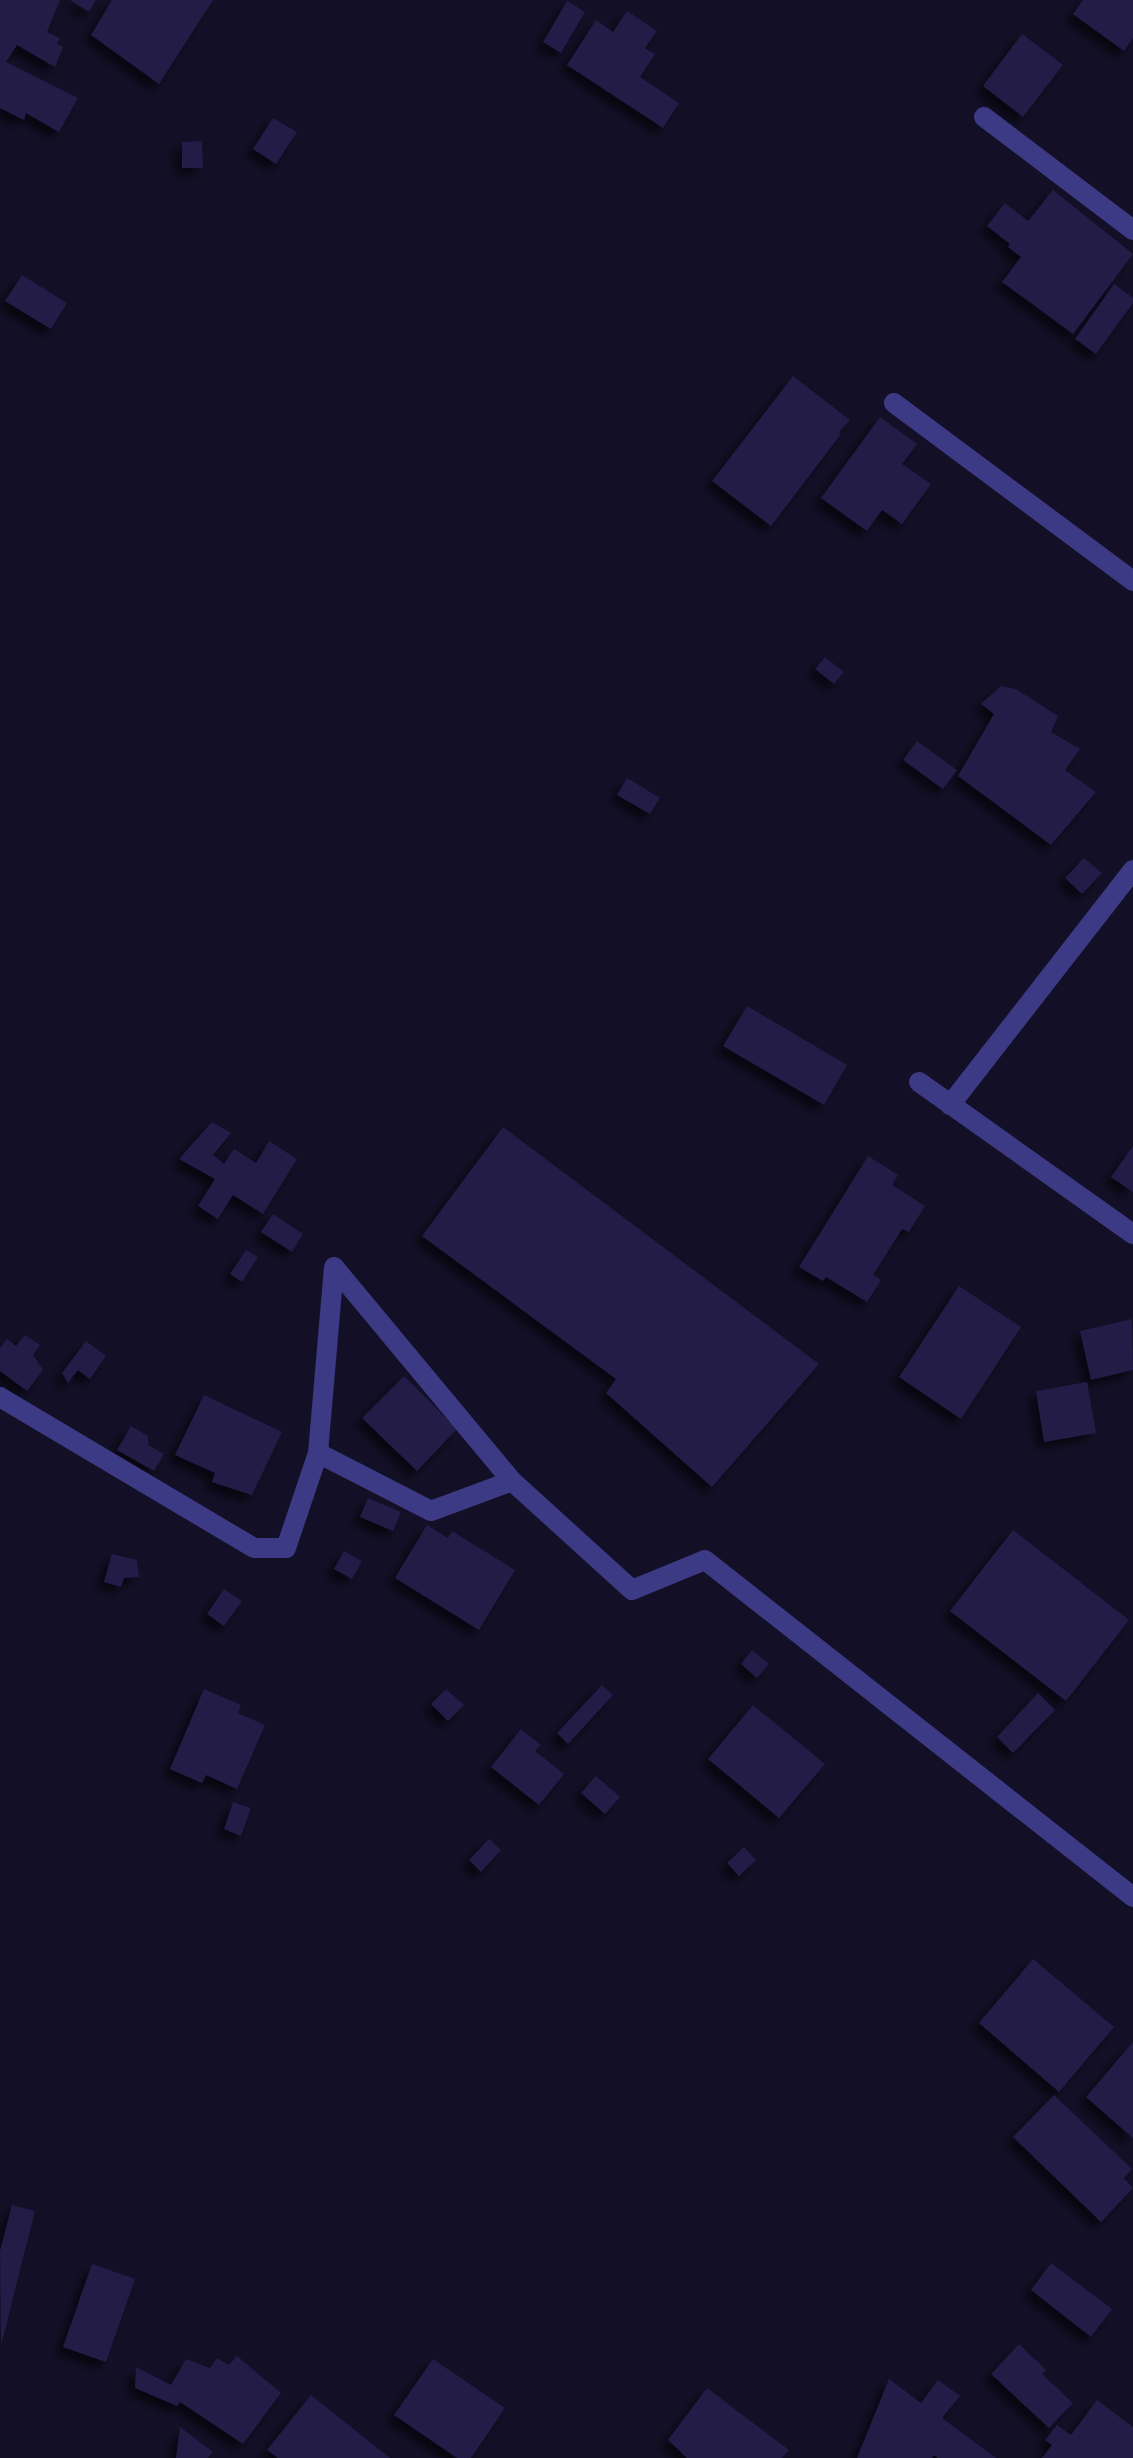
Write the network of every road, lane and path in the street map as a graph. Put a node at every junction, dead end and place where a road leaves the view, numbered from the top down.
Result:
1 (984, 117) dead end
2 (1133, 230) edge
3 (894, 403) dead end
4 (1133, 581) edge
5 (1133, 870) edge
6 (919, 1082) dead end
7 (950, 1105) junction
8 (1133, 1234) edge
9 (0, 1397) edge
10 (318, 1453) junction
11 (512, 1481) junction
12 (1133, 1897) edge

1 - 2 street
3 - 4 street
5 - 7 street
6 - 7 street
7 - 8 street
9 - 10 street
10 - 11 street
10 - 11 street
11 - 12 street

